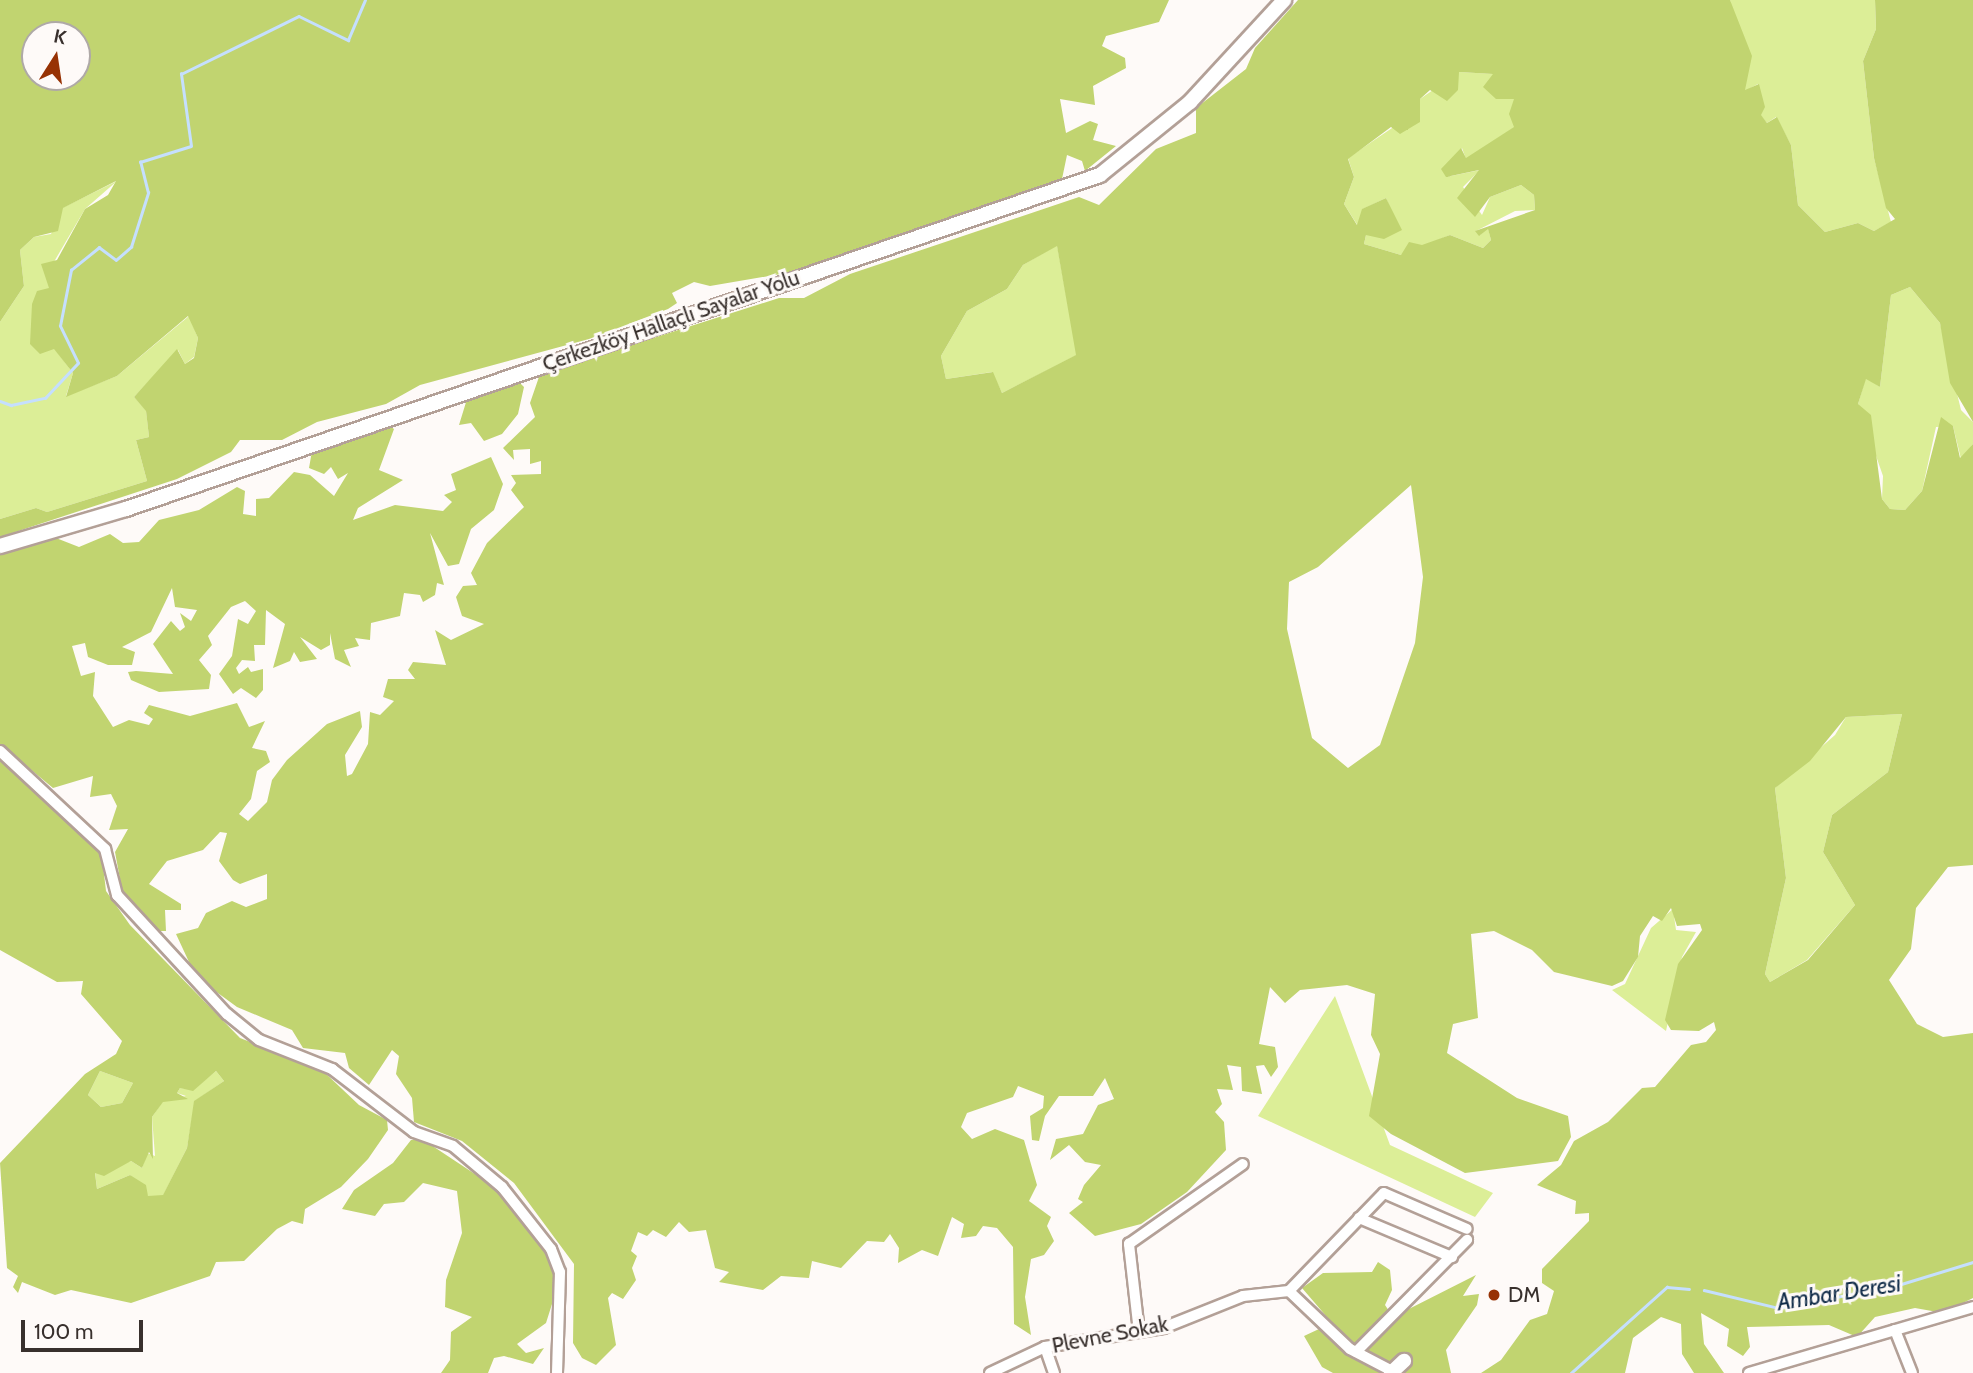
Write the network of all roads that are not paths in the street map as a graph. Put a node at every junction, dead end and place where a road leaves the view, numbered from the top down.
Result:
1 (1284, 0) edge
2 (0, 546) edge
3 (0, 751) edge
4 (1243, 1164) dead end
5 (1359, 1218) junction
6 (1452, 1257) junction
7 (1289, 1291) junction
8 (1973, 1307) edge
9 (1895, 1330) junction
10 (1139, 1332) junction
11 (1045, 1347) junction
12 (1356, 1352) junction
13 (1404, 1361) dead end
14 (1392, 1372) edge
15 (557, 1373) edge
16 (990, 1373) edge
17 (1054, 1373) edge
18 (1749, 1373) edge
19 (1912, 1373) edge

1 - 2 main road, Çerkezköy Hallaçlı Sayalar Yolu
3 - 15 street
4 - 10 street
5 - 6 street
5 - 6 street
5 - 7 street
6 - 12 street
7 - 10 street, Plevne Sokak
7 - 12 street
8 - 9 street
9 - 18 street
9 - 19 street
10 - 11 street, Plevne Sokak
11 - 16 street, Plevne Sokak
11 - 17 street
12 - 14 street
13 - 14 main road

